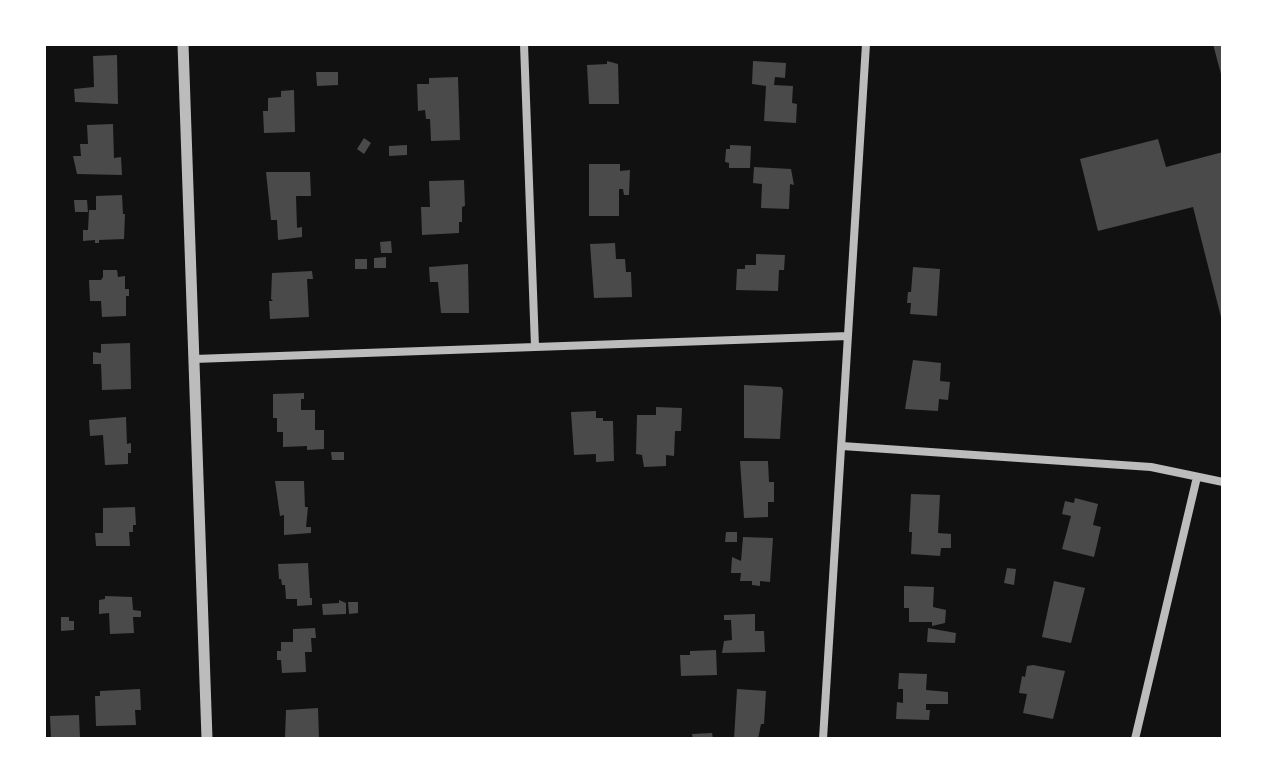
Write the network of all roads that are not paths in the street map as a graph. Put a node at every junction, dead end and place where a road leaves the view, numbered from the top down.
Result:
1 (183, 44) edge
2 (524, 44) edge
3 (866, 44) edge
4 (848, 336) junction
5 (535, 347) junction
6 (194, 359) junction
7 (842, 446) junction
8 (1197, 477) junction
9 (1223, 482) edge
10 (207, 739) edge
11 (823, 739) edge
12 (1135, 739) edge

1 - 6 street
2 - 5 street
3 - 4 street
4 - 5 street
4 - 7 street
5 - 6 street
6 - 10 street
7 - 8 street
7 - 11 street
8 - 9 street
8 - 12 street

